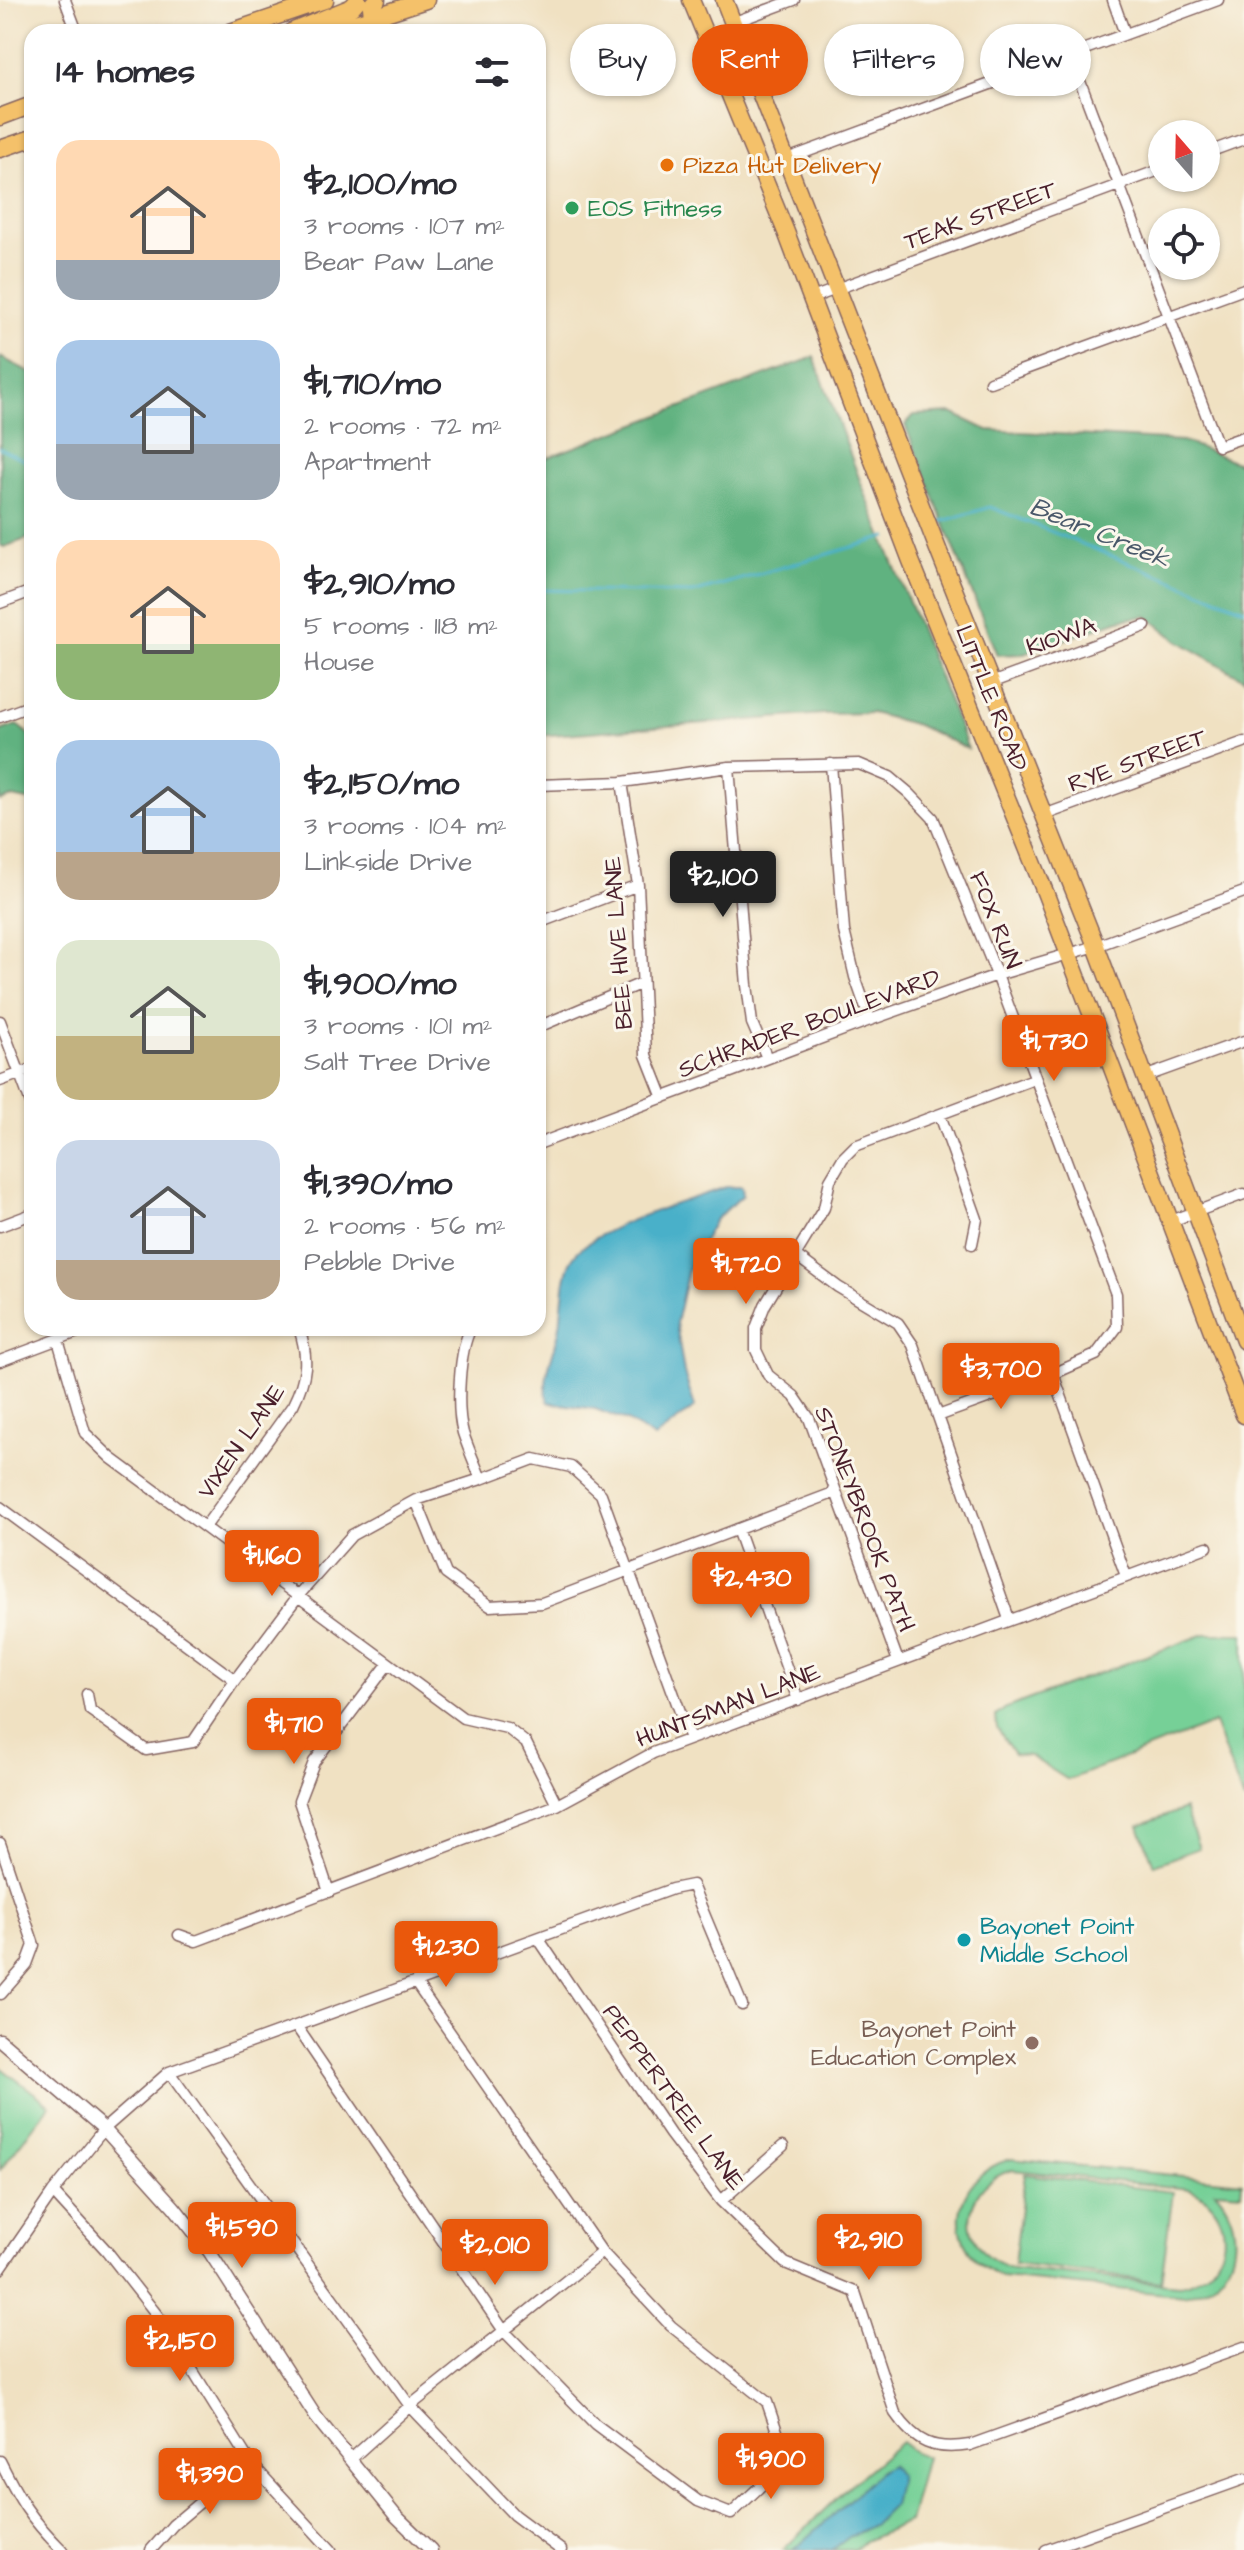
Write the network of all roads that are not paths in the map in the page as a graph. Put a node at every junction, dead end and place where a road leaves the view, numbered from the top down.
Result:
1 (65, 0) edge
2 (325, 0) edge
3 (358, 0) edge
4 (377, 0) edge
5 (426, 0) edge
6 (691, 0) edge
7 (724, 0) edge
8 (794, 0) edge
9 (1113, 0) edge
10 (1218, 0) edge
11 (372, 17) junction
12 (732, 23) junction
13 (74, 24) edge
14 (254, 24) edge
15 (311, 24) edge
16 (351, 24) edge
17 (1125, 34) junction
18 (1091, 47) edge
19 (980, 88) edge
20 (1085, 96) edge
21 (24, 108) edge
22 (0, 117) edge
23 (1244, 139) edge
24 (24, 141) edge
25 (1220, 148) edge
26 (0, 149) edge
27 (787, 159) junction
28 (1148, 174) edge
29 (1119, 185) junction
30 (837, 289) junction
31 (1244, 289) edge
32 (812, 298) junction
33 (1169, 317) junction
34 (990, 382) dead end
35 (1244, 437) edge
36 (24, 594) edge
37 (0, 603) edge
38 (1145, 626) dead end
39 (991, 683) junction
40 (24, 708) edge
41 (0, 717) edge
42 (1244, 742) edge
43 (831, 764) junction
44 (729, 767) junction
45 (622, 782) junction
46 (546, 785) edge
47 (1044, 815) junction
48 (638, 885) junction
49 (1244, 892) edge
50 (546, 920) edge
51 (1096, 946) junction
52 (1068, 952) junction
53 (997, 975) junction
54 (642, 983) junction
55 (870, 1020) junction
56 (0, 1021) edge
57 (546, 1024) edge
58 (1244, 1041) edge
59 (767, 1058) junction
60 (24, 1072) edge
61 (20, 1074) junction
62 (1144, 1077) junction
63 (1034, 1079) junction
64 (0, 1081) edge
65 (24, 1085) edge
66 (663, 1098) junction
67 (940, 1115) junction
68 (546, 1141) edge
69 (1244, 1194) edge
70 (1196, 1212) junction
71 (24, 1217) edge
72 (1171, 1221) junction
73 (0, 1226) edge
74 (972, 1244) dead end
75 (795, 1255) junction
76 (68, 1336) edge
77 (301, 1336) edge
78 (466, 1336) edge
79 (58, 1340) junction
80 (1244, 1341) edge
81 (0, 1361) edge
82 (1053, 1374) junction
83 (1244, 1415) edge
84 (938, 1416) junction
85 (481, 1479) junction
86 (836, 1492) junction
87 (416, 1500) junction
88 (0, 1507) edge
89 (205, 1527) junction
90 (737, 1529) junction
91 (1207, 1547) dead end
92 (629, 1569) junction
93 (1126, 1576) junction
94 (298, 1596) junction
95 (1009, 1619) junction
96 (898, 1661) junction
97 (388, 1664) junction
98 (235, 1680) junction
99 (87, 1694) dead end
100 (798, 1700) junction
101 (690, 1739) junction
102 (557, 1805) junction
103 (0, 1843) edge
104 (329, 1892) junction
105 (179, 1935) dead end
106 (538, 1938) junction
107 (415, 1982) junction
108 (1, 1994) edge
109 (742, 2005) dead end
110 (297, 2027) junction
111 (0, 2040) edge
112 (169, 2072) junction
113 (104, 2129) junction
114 (783, 2146) dead end
115 (53, 2192) junction
116 (721, 2201) junction
117 (602, 2252) junction
118 (0, 2269) edge
119 (504, 2331) junction
120 (1244, 2347) edge
121 (410, 2406) junction
122 (350, 2460) junction
123 (0, 2461) edge
124 (249, 2461) junction
125 (1244, 2479) edge
126 (62, 2550) edge
127 (151, 2550) edge
128 (331, 2550) edge
129 (431, 2550) edge
130 (561, 2550) edge
131 (1046, 2550) edge

1 - 13 street
2 - 14 main road
3 - 15 main road
4 - 11 main road
5 - 11 main road
6 - 32 main road, LITTLE ROAD
7 - 12 main road, LITTLE ROAD
8 - 12 street
9 - 17 street
10 - 17 street
11 - 16 main road
12 - 27 main road, LITTLE ROAD
17 - 18 street
19 - 27 street
20 - 29 street
21 - 22 main road
23 - 25 street
24 - 26 main road
27 - 30 main road, LITTLE ROAD
28 - 29 street, TEAK STREET
29 - 30 street, TEAK STREET
29 - 33 street
30 - 32 street, TEAK STREET
30 - 39 main road, LITTLE ROAD
31 - 33 street
32 - 52 main road, LITTLE ROAD
33 - 34 street
33 - 35 street
36 - 37 street
38 - 39 street, KIOWA
39 - 47 main road, LITTLE ROAD
40 - 41 street
42 - 47 street, RYE STREET
43 - 44 street, FOX RUN
43 - 53 street, FOX RUN
43 - 55 street
44 - 45 street, FOX RUN
44 - 59 street
45 - 46 street, FOX RUN
45 - 48 street, BEE HIVE LANE
47 - 51 main road, LITTLE ROAD
48 - 50 street
48 - 54 street, BEE HIVE LANE
49 - 51 street, SCHRADER BOULEVARD
51 - 52 street, SCHRADER BOULEVARD
51 - 62 main road, LITTLE ROAD
52 - 53 street, SCHRADER BOULEVARD
52 - 72 main road, LITTLE ROAD
53 - 55 street, SCHRADER BOULEVARD
53 - 63 street, FOX RUN
54 - 57 street
54 - 66 street, BEE HIVE LANE
55 - 59 street, SCHRADER BOULEVARD
56 - 61 street
58 - 62 street
59 - 66 street, SCHRADER BOULEVARD
60 - 61 street
61 - 64 street
61 - 65 street
62 - 70 main road, LITTLE ROAD
63 - 67 street, STONEYBROOK PATH
63 - 82 street, FOX RUN
66 - 68 street, SCHRADER BOULEVARD
67 - 74 street
67 - 75 street, STONEYBROOK PATH
69 - 70 street
70 - 72 street
70 - 80 main road, LITTLE ROAD
71 - 73 street
72 - 83 main road, LITTLE ROAD
75 - 84 street
75 - 86 street, STONEYBROOK PATH
76 - 79 street
77 - 89 street, VIXEN LANE
78 - 85 street
79 - 81 street
79 - 89 street
82 - 84 street, FOX RUN
82 - 93 street
84 - 95 street
85 - 87 street
85 - 92 street
86 - 90 street
86 - 96 street, STONEYBROOK PATH
87 - 92 street
87 - 94 street
88 - 98 street
89 - 94 street
90 - 92 street
90 - 100 street
91 - 93 street, HUNTSMAN LANE
92 - 101 street
93 - 95 street, HUNTSMAN LANE
94 - 97 street
94 - 98 street
95 - 96 street, HUNTSMAN LANE
96 - 100 street, HUNTSMAN LANE
97 - 102 street
97 - 104 street
98 - 99 street
100 - 101 street, HUNTSMAN LANE
101 - 102 street, HUNTSMAN LANE
102 - 104 street, HUNTSMAN LANE
103 - 108 street
104 - 105 street, HUNTSMAN LANE
106 - 107 street
106 - 109 street
106 - 116 street, PEPPERTREE LANE
107 - 110 street
107 - 117 street
110 - 112 street
110 - 119 street
111 - 113 street
112 - 113 street
112 - 121 street
113 - 115 street
113 - 122 street
114 - 116 street
115 - 118 street
115 - 124 street
116 - 120 street, PEPPERTREE LANE
117 - 119 street
117 - 119 street
119 - 121 street
121 - 122 street
121 - 130 street
122 - 129 street
123 - 126 street
124 - 127 street
124 - 128 street
125 - 131 street

